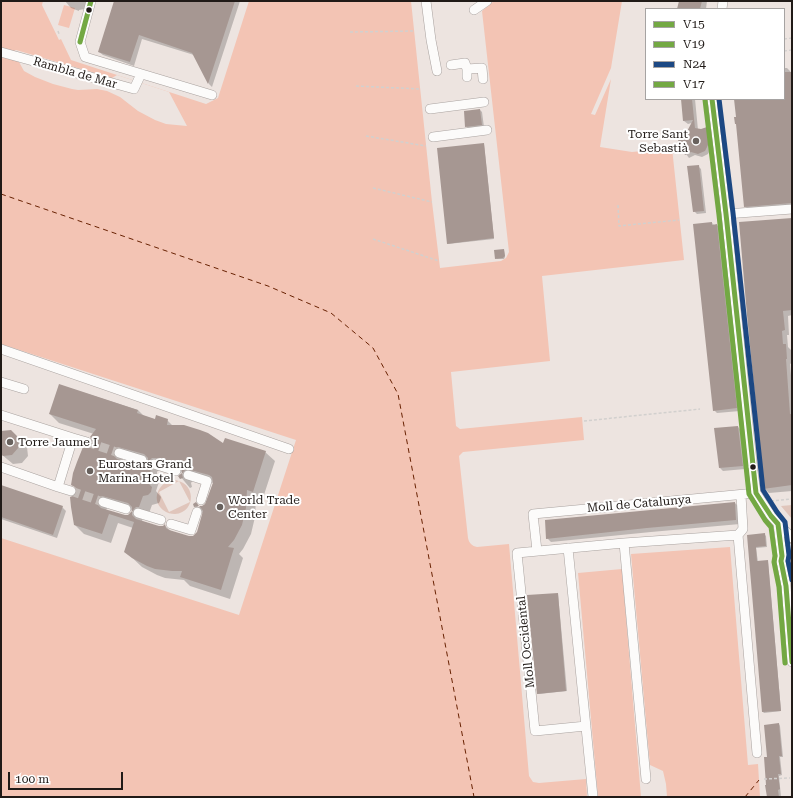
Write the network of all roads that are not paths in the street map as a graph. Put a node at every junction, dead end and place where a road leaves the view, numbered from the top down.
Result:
1 (91, 1) edge
2 (426, 1) edge
3 (487, 1) edge
4 (474, 10) dead end
5 (1, 52) edge
6 (451, 65) dead end
7 (437, 71) dead end
8 (141, 74) junction
9 (483, 79) dead end
10 (212, 95) dead end
11 (712, 100) edge
12 (484, 102) dead end
13 (430, 109) dead end
14 (487, 130) dead end
15 (433, 137) dead end
16 (792, 209) edge
17 (726, 214) junction
18 (1, 349) edge
19 (1, 382) edge
20 (24, 390) dead end
21 (1, 415) edge
22 (73, 438) junction
23 (86, 442) tunnel mouth
24 (289, 449) dead end
25 (119, 453) tunnel mouth
26 (142, 460) dead end
27 (154, 464) dead end
28 (1, 467) edge
29 (176, 471) dead end
30 (188, 475) dead end
31 (58, 487) junction
32 (71, 491) tunnel mouth
33 (756, 493) junction
34 (743, 495) junction
35 (201, 500) dead end
36 (103, 502) tunnel mouth
37 (126, 509) dead end
38 (197, 512) dead end
39 (138, 513) dead end
40 (161, 520) dead end
41 (171, 524) dead end
42 (778, 524) junction
43 (738, 535) junction
44 (792, 538) edge
45 (624, 543) junction
46 (568, 548) junction
47 (792, 548) edge
48 (538, 551) junction
49 (782, 556) junction
50 (782, 566) junction
51 (792, 575) edge
52 (792, 662) edge
53 (586, 726) junction
54 (757, 753) dead end
55 (646, 779) dead end
56 (593, 797) edge

1 - 8 street, Rambla de Mar
2 - 7 street
3 - 4 street
5 - 8 street, Rambla de Mar
6 - 9 street
8 - 10 street, Rambla de Mar
11 - 17 street
12 - 13 street
14 - 15 street
16 - 17 street
17 - 33 street
18 - 24 street
19 - 20 street
21 - 22 street
22 - 23 street
22 - 31 street
25 - 26 street
27 - 29 street
28 - 31 street
30 - 35 street
31 - 32 street
33 - 34 street, Moll de Catalunya
33 - 42 street
34 - 43 street
34 - 48 street, Moll de Catalunya
36 - 37 street
38 - 41 street
39 - 40 street
42 - 44 street
42 - 49 street
43 - 45 street
43 - 54 street
45 - 46 street
45 - 55 street
46 - 48 street
46 - 53 street
47 - 49 street
48 - 53 street, Moll Occidental
49 - 50 street
50 - 51 street
50 - 52 street
53 - 56 street

